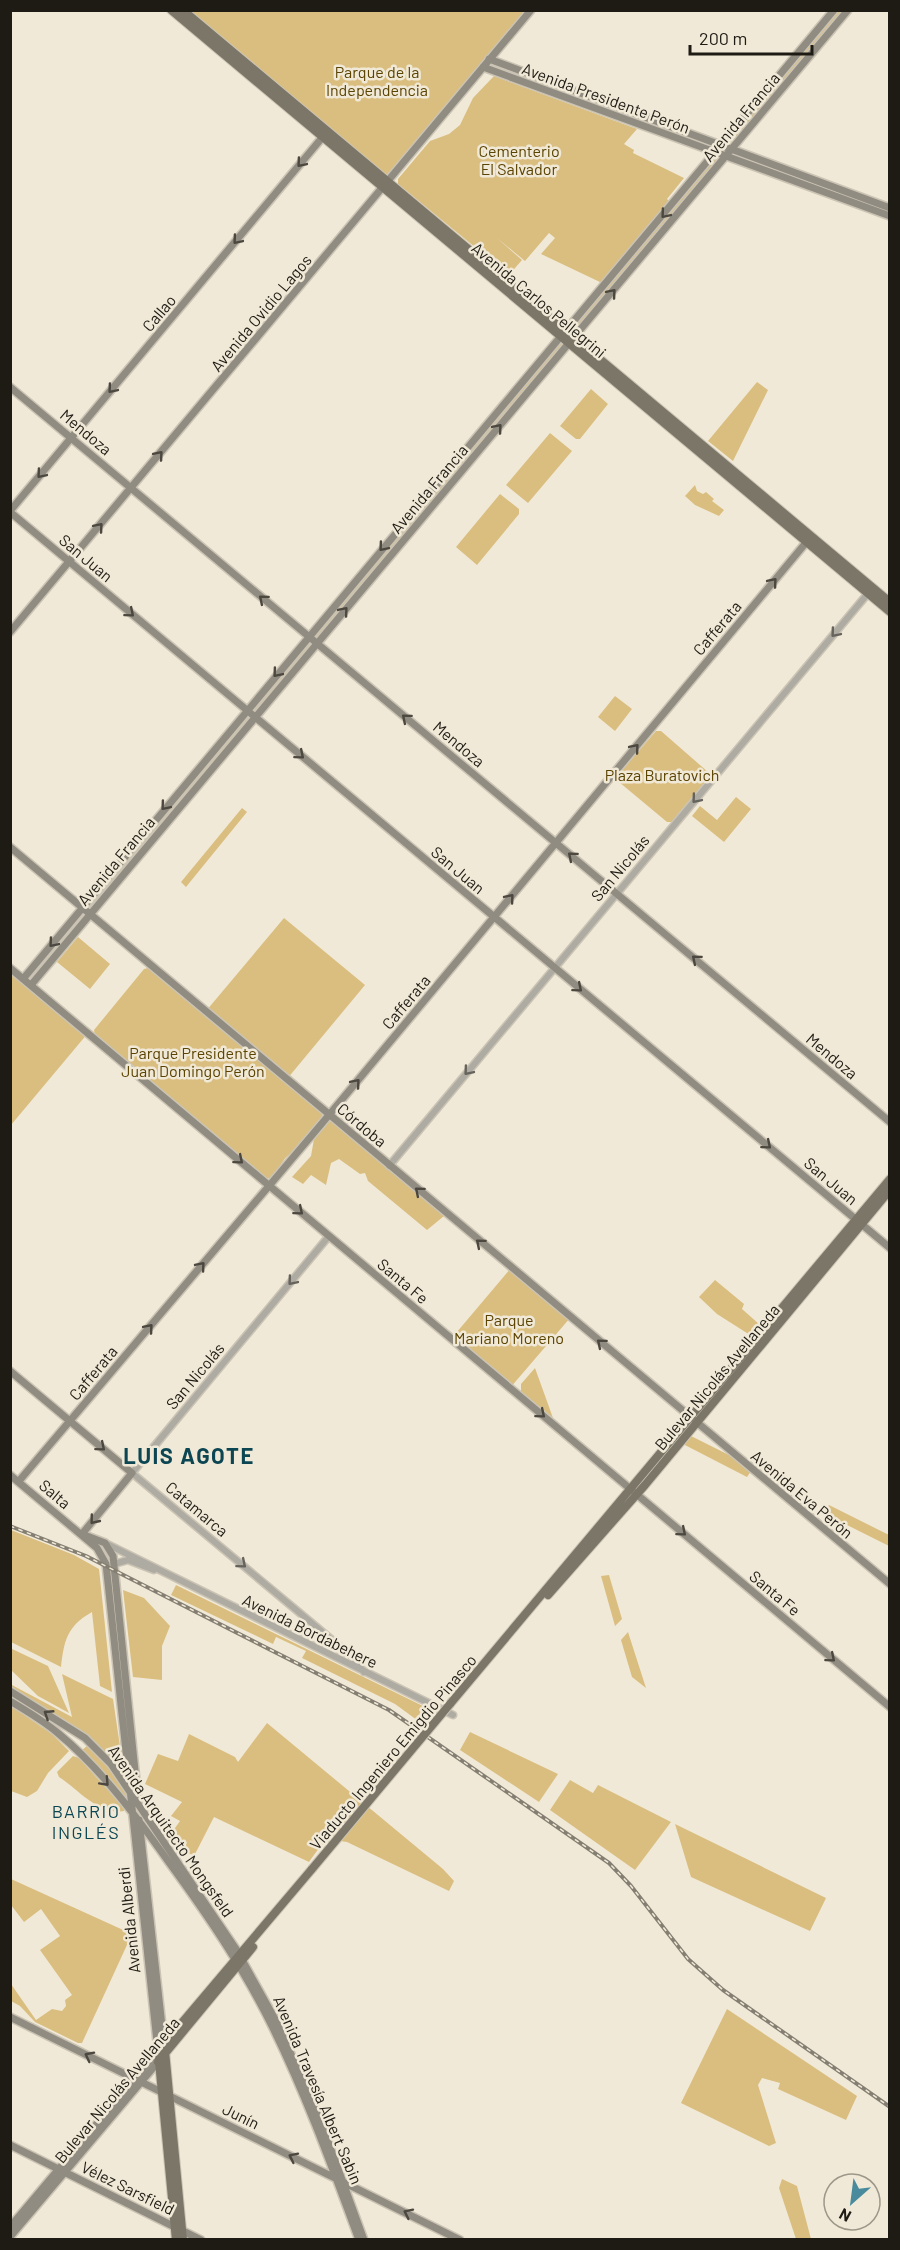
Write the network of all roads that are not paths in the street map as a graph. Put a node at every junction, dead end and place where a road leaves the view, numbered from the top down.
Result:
1 (171, 10) edge
2 (183, 10) edge
3 (531, 10) edge
4 (834, 10) edge
5 (848, 10) edge
6 (489, 59) junction
7 (483, 67) junction
8 (325, 135) junction
9 (718, 149) junction
10 (728, 153) junction
11 (691, 182) junction
12 (386, 185) junction
13 (698, 189) junction
14 (890, 208) edge
15 (890, 216) edge
16 (641, 243) junction
17 (647, 250) junction
18 (564, 334) junction
19 (572, 341) junction
20 (10, 387) edge
21 (71, 438) junction
22 (131, 488) junction
23 (10, 511) edge
24 (809, 539) junction
25 (70, 561) junction
26 (871, 591) junction
27 (890, 602) edge
28 (890, 612) edge
29 (10, 632) edge
30 (308, 636) junction
31 (317, 643) junction
32 (246, 710) junction
33 (255, 717) junction
34 (556, 843) junction
35 (10, 847) edge
36 (617, 893) junction
37 (82, 907) junction
38 (90, 914) junction
39 (494, 917) junction
40 (10, 968) edge
41 (554, 968) junction
42 (23, 979) junction
43 (31, 985) junction
44 (329, 1115) junction
45 (890, 1122) edge
46 (389, 1166) junction
47 (890, 1179) edge
48 (269, 1186) junction
49 (890, 1190) edge
50 (859, 1222) junction
51 (329, 1236) junction
52 (890, 1248) edge
53 (10, 1371) edge
54 (70, 1421) junction
55 (694, 1421) junction
56 (132, 1473) junction
57 (10, 1475) edge
58 (18, 1481) junction
59 (634, 1492) junction
60 (82, 1534) junction
61 (105, 1543) junction
62 (114, 1564) junction
63 (566, 1566) joint
64 (155, 1570) junction
65 (563, 1578) joint
66 (890, 1584) edge
67 (549, 1590) junction
68 (364, 1672) junction
69 (10, 1691) edge
70 (10, 1701) edge
71 (890, 1707) edge
72 (453, 1715) dead end
73 (128, 1757) junction
74 (111, 1764) junction
75 (132, 1794) junction
76 (138, 1803) junction
77 (134, 1813) junction
78 (140, 1820) junction
79 (239, 1960) junction
80 (231, 1974) junction
81 (249, 1983) junction
82 (10, 2017) edge
83 (164, 2044) junction
84 (161, 2053) junction
85 (159, 2062) junction
86 (138, 2080) junction
87 (165, 2094) junction
88 (10, 2145) edge
89 (62, 2170) junction
90 (336, 2178) junction
91 (345, 2182) junction
92 (10, 2227) edge
93 (178, 2228) junction
94 (10, 2237) edge
95 (176, 2240) edge
96 (183, 2240) edge
97 (201, 2240) edge
98 (359, 2240) edge
99 (364, 2240) edge
100 (460, 2240) edge

1 - 8 main road, Avenida Carlos Pellegrini
2 - 8 main road, Avenida Carlos Pellegrini
3 - 6 main road, Avenida Ovidio Lagos
4 - 9 main road, Avenida Francia
5 - 10 main road, Avenida Francia
6 - 7 main road, Avenida Ovidio Lagos
6 - 9 main road, Avenida Presidente Perón
7 - 9 main road, Avenida Presidente Perón
7 - 12 main road, Avenida Ovidio Lagos
8 - 12 main road, Avenida Carlos Pellegrini
8 -> 21 main road, Callao
9 - 10 main road, Avenida Presidente Perón
9 - 11 main road, Avenida Francia
10 - 13 main road, Avenida Francia
10 - 14 main road, Avenida Presidente Perón
10 - 15 main road, Avenida Presidente Perón
11 - 13 main road
11 -> 16 main road, Avenida Francia
12 - 18 main road, Avenida Carlos Pellegrini
22 -> 12 main road, Avenida Ovidio Lagos
13 - 17 main road, Avenida Francia
16 - 17 main road
16 - 18 main road, Avenida Francia
19 -> 17 main road, Avenida Francia
18 - 19 main road, Avenida Carlos Pellegrini
18 -> 30 main road, Avenida Francia
19 - 24 main road, Avenida Carlos Pellegrini
31 -> 19 main road, Avenida Francia
20 - 21 main road, Mendoza
21 - 22 main road, Mendoza
21 -> 23 main road, Callao
25 -> 22 main road, Avenida Ovidio Lagos
30 -> 22 main road, Mendoza
23 - 25 main road, San Juan
24 - 26 main road, Avenida Carlos Pellegrini
34 -> 24 main road, Cafferata
25 - 29 main road, Avenida Ovidio Lagos
25 -> 32 main road, San Juan
26 - 27 main road, Avenida Carlos Pellegrini
26 - 28 main road, Avenida Carlos Pellegrini
26 -> 36 street, San Nicolás
30 - 31 main road, Mendoza
30 -> 32 main road, Avenida Francia
31 - 33 main road, Avenida Francia
34 -> 31 main road, Mendoza
32 - 33 main road, San Juan
32 -> 37 main road, Avenida Francia
33 - 38 main road, Avenida Francia
33 -> 39 main road, San Juan
36 -> 34 main road, Mendoza
39 -> 34 main road, Cafferata
35 - 37 main road, Córdoba
36 - 41 street, San Nicolás
45 -> 36 main road, Mendoza
37 - 38 main road, Córdoba
37 -> 42 main road, Avenida Francia
38 - 43 main road, Avenida Francia
38 - 44 main road, Córdoba
39 - 41 main road, San Juan
44 -> 39 main road, Cafferata
40 - 42 main road, Santa Fe
41 -> 46 street, San Nicolás
41 -> 50 main road, San Juan
42 - 43 main road, Santa Fe
43 -> 48 main road, Santa Fe
44 - 46 main road, Córdoba
44 - 48 main road, Cafferata
55 -> 46 main road, Córdoba
47 - 50 main road, Bulevar Nicolás Avellaneda
48 -> 51 main road, Santa Fe
54 -> 48 main road, Cafferata
49 - 50 main road, Bulevar Nicolás Avellaneda
50 - 52 main road, San Juan
50 - 55 main road, Bulevar Nicolás Avellaneda
51 -> 56 street, San Nicolás
51 -> 59 main road, Santa Fe
53 - 54 main road, Catamarca
54 -> 56 main road, Catamarca
54 - 58 main road, Cafferata
55 - 59 main road, Bulevar Nicolás Avellaneda
55 - 66 main road, Avenida Eva Perón
56 -> 60 main road, San Nicolás
56 -> 68 street, Catamarca
57 - 58 main road, Salta
58 - 60 main road, Salta
59 - 63 main road, Bulevar Nicolás Avellaneda
59 - 65 main road, Bulevar Nicolás Avellaneda
59 -> 71 main road, Santa Fe
60 - 61 main road, Avenida Bordabehere
60 - 73 main road, Avenida Alberdi
61 - 62 main road, Avenida Alberdi
61 - 64 street, Avenida Bordabehere
62 - 64 street, Avenida Bordabehere
62 - 76 main road, Avenida Alberdi
63 - 67 main road, Viaducto Ingeniero Emigdio Pinasco
64 - 68 street, Avenida Bordabehere
65 - 67 main road, Viaducto Ingeniero Emigdio Pinasco
67 - 79 main road, Viaducto Ingeniero Emigdio Pinasco
68 - 72 street, Avenida Bordabehere
74 -> 69 main road, Avenida Arquitecto Mongsfeld
70 -> 77 main road, Avenida Arquitecto Mongsfeld
73 - 74 main road
73 - 75 main road, Avenida Alberdi
74 - 75 main road, Avenida Arquitecto Mongsfeld
75 - 76 main road, Avenida Arquitecto Mongsfeld
75 - 77 main road, Avenida Alberdi
76 - 78 main road, Avenida Alberdi
76 - 79 main road, Avenida Arquitecto Mongsfeld
77 - 78 main road, Avenida Arquitecto Mongsfeld
77 - 84 main road, Avenida Alberdi
78 - 79 main road, Avenida Arquitecto Mongsfeld
78 - 83 main road, Avenida Alberdi
79 - 80 main road, Bulevar Nicolás Avellaneda
79 - 81 main road, Avenida Travesía Albert Sabin
79 - 83 main road, Bulevar Nicolás Avellaneda
79 - 91 main road, Avenida Travesía Albert Sabin
80 - 81 main road
80 - 84 main road, Bulevar Nicolás Avellaneda
81 - 90 main road, Avenida Travesía Albert Sabin
86 -> 82 main road, Junín
83 - 84 main road, Avenida Alberdi
84 - 85 main road, Bulevar Nicolás Avellaneda
84 - 86 main road, Bulevar Nicolás Avellaneda
84 - 87 main road, Avenida Alberdi
85 - 86 main road, Bulevar Nicolás Avellaneda
85 - 87 main road, Avenida Alberdi
86 - 87 main road, Junín
86 - 89 main road, Bulevar Nicolás Avellaneda
90 -> 87 main road, Junín
87 - 93 main road, Avenida Alberdi
88 - 89 main road, Vélez Sarsfield
89 - 92 main road, Bulevar Nicolás Avellaneda
89 - 93 main road, Vélez Sarsfield
89 - 94 main road, Bulevar Nicolás Avellaneda
90 - 91 main road, Junín
90 - 98 main road, Avenida Travesía Albert Sabin
91 - 99 main road, Avenida Travesía Albert Sabin
100 -> 91 main road, Junín
93 - 95 main road, Avenida Alberdi
93 - 96 main road, Avenida Alberdi
93 - 97 main road, Vélez Sarsfield

